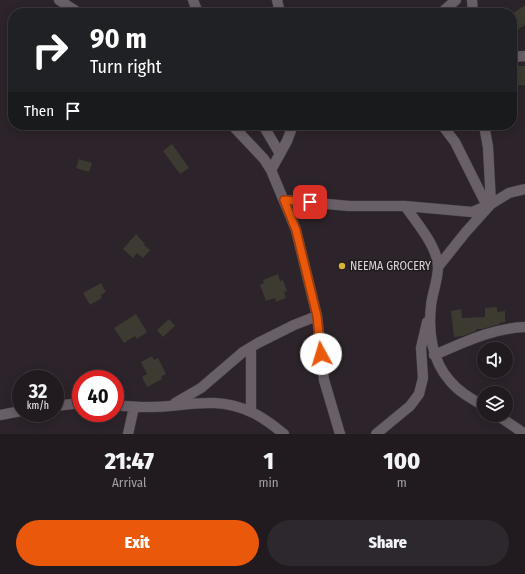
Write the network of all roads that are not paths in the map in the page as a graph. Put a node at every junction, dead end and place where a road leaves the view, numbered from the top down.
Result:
1 (59, 0) edge
2 (456, 0) edge
3 (71, 8) edge
4 (447, 8) edge
5 (237, 130) edge
6 (266, 130) edge
7 (291, 130) edge
8 (446, 130) edge
9 (485, 130) edge
10 (280, 154) junction
11 (271, 170) junction
12 (525, 189) edge
13 (284, 200) junction
14 (489, 205) junction
15 (405, 206) junction
16 (438, 267) junction
17 (430, 307) junction
18 (317, 316) junction
19 (525, 327) edge
20 (251, 348) junction
21 (434, 355) junction
22 (477, 402) edge
23 (124, 406) edge
24 (170, 406) junction
25 (134, 407) junction
26 (251, 412) junction
27 (12, 413) edge
28 (0, 415) edge
29 (507, 422) edge
30 (128, 434) edge
31 (284, 434) edge
32 (340, 434) edge
33 (376, 434) edge
34 (525, 434) edge

1 - 3 street
2 - 4 street
5 - 11 street
6 - 10 street
7 - 10 street
8 - 14 street
9 - 14 street
10 - 11 street
11 - 13 street
12 - 14 street
13 - 15 street
13 - 18 street
14 - 15 street
14 - 16 street
15 - 16 street
16 - 17 street
17 - 21 street
17 - 33 street
18 - 20 street
18 - 32 street
19 - 21 street
20 - 24 street
20 - 26 street
21 - 22 street
23 - 25 street
24 - 25 street
24 - 26 street
25 - 30 street
26 - 31 street
27 - 28 street
29 - 34 street

